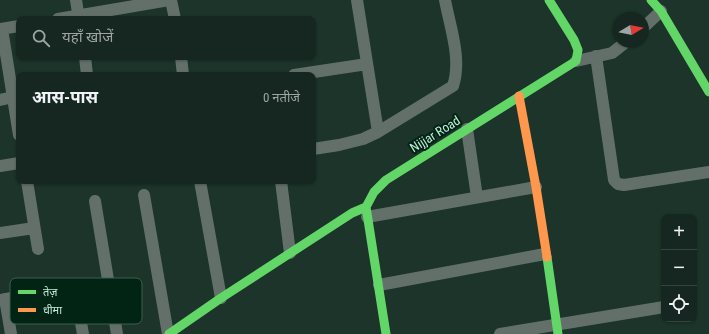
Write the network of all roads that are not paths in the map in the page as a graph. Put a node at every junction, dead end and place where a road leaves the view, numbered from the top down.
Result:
1 (76, 0) edge
2 (170, 0) edge
3 (357, 0) edge
4 (445, 0) edge
5 (549, 0) edge
6 (651, 0) edge
7 (661, 11) junction
8 (79, 16) edge
9 (84, 16) edge
10 (174, 16) edge
11 (649, 22) edge
12 (16, 26) edge
13 (1, 29) edge
14 (618, 48) edge
15 (596, 56) junction
16 (85, 60) edge
17 (181, 60) edge
18 (576, 61) junction
19 (367, 64) junction
20 (87, 72) edge
21 (183, 72) edge
22 (314, 72) edge
23 (709, 92) edge
24 (519, 96) junction
25 (13, 98) junction
26 (0, 100) edge
27 (16, 116) edge
28 (467, 129) junction
29 (378, 132) junction
30 (316, 148) edge
31 (16, 163) edge
32 (0, 166) edge
33 (709, 172) edge
34 (27, 184) edge
35 (201, 184) edge
36 (281, 184) edge
37 (536, 187) junction
38 (144, 195) dead end
39 (477, 197) junction
40 (95, 201) dead end
41 (367, 212) junction
42 (34, 228) junction
43 (0, 234) edge
44 (38, 249) dead end
45 (290, 253) junction
46 (545, 254) junction
47 (108, 278) edge
48 (379, 285) junction
49 (221, 298) junction
50 (3, 299) edge
51 (661, 308) edge
52 (81, 324) edge
53 (115, 324) edge
54 (557, 329) edge
55 (11, 334) edge
56 (83, 334) edge
57 (117, 334) edge
58 (169, 334) edge
59 (386, 334) edge
60 (500, 334) edge

1 - 8 street
2 - 9 street
2 - 10 street
3 - 19 street
4 - 29 street
5 - 18 street
6 - 7 street
7 - 11 street
7 - 23 street
12 - 13 street
13 - 25 street
14 - 15 street
15 - 18 street
15 - 33 street
16 - 20 street
17 - 21 street
18 - 24 street, Nijjar Road
19 - 22 street
19 - 29 street
24 - 28 street, Nijjar Road
24 - 37 street
25 - 26 street
25 - 27 street
28 - 39 street
28 - 41 street, Nijjar Road
29 - 30 street
31 - 32 street
34 - 42 street
35 - 49 street
36 - 45 street
37 - 39 street
37 - 46 street
38 - 58 street
39 - 41 street
40 - 47 street
41 - 45 street
41 - 48 street
42 - 43 street
42 - 44 street
45 - 49 street
46 - 48 street
46 - 54 street
48 - 59 street
49 - 58 street
50 - 55 street
51 - 54 street
52 - 56 street
53 - 57 street
54 - 60 street

